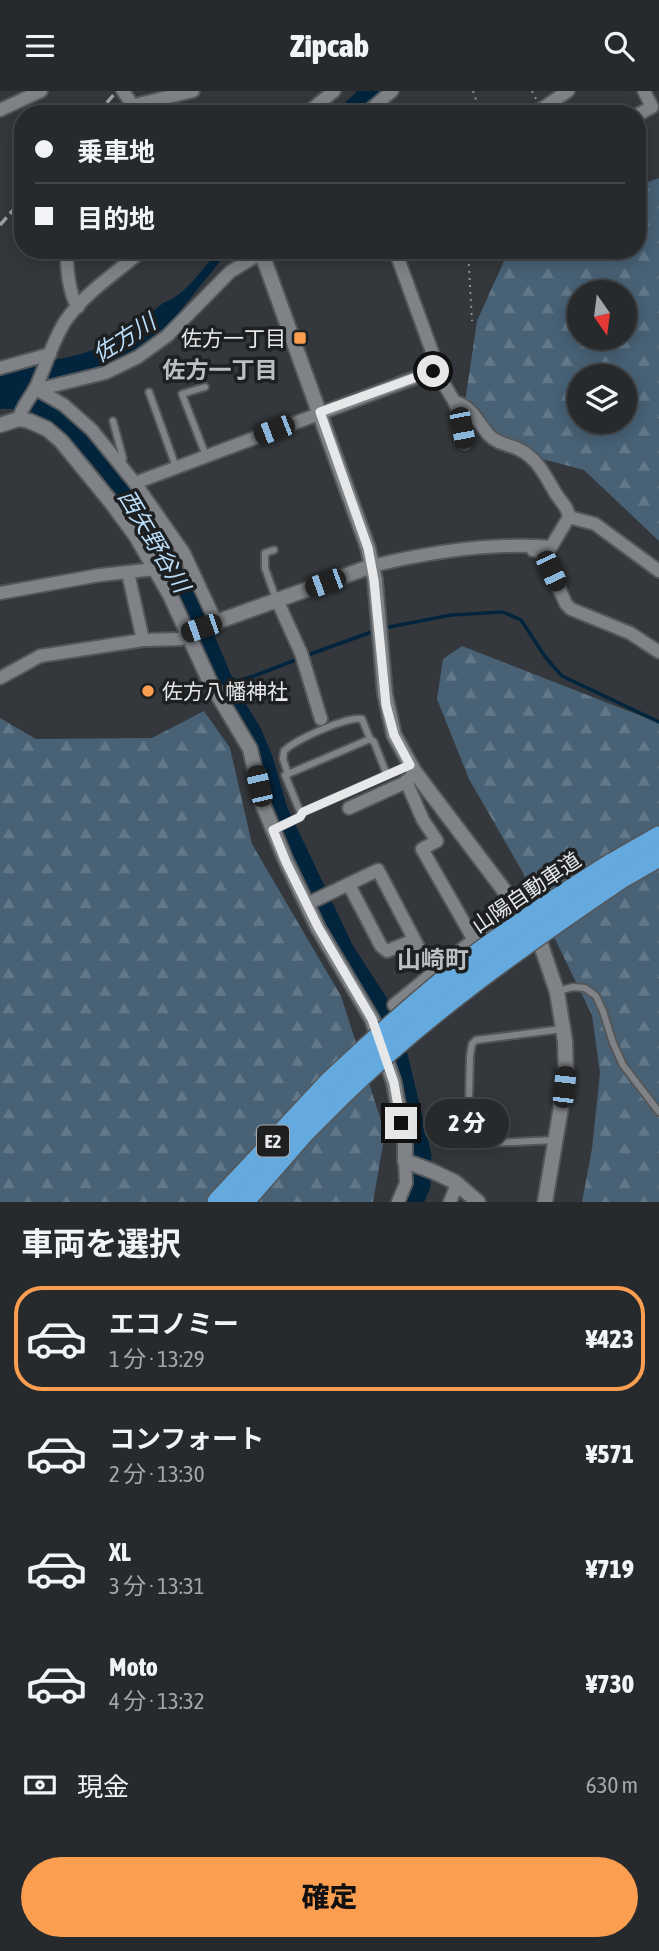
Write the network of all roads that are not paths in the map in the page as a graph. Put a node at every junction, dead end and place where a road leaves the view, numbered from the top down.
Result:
1 (41, 91) edge
2 (193, 91) edge
3 (334, 91) edge
4 (392, 91) edge
5 (568, 91) edge
6 (644, 91) edge
7 (150, 105) edge
8 (317, 105) edge
9 (376, 105) edge
10 (547, 105) edge
11 (0, 110) edge
12 (646, 110) edge
13 (67, 259) edge
14 (132, 259) edge
15 (250, 259) edge
16 (263, 259) edge
17 (398, 259) edge
18 (78, 307) junction
19 (49, 355) junction
20 (0, 368) edge
21 (437, 372) junction
22 (205, 387) dead end
23 (35, 390) junction
24 (149, 392) dead end
25 (455, 402) junction
26 (320, 412) junction
27 (20, 416) junction
28 (113, 421) dead end
29 (0, 425) edge
30 (465, 443) dead end
31 (206, 456) junction
32 (121, 465) junction
33 (176, 467) junction
34 (135, 483) junction
35 (569, 517) junction
36 (532, 545) junction
37 (274, 550) dead end
38 (372, 566) junction
39 (155, 569) junction
40 (659, 571) edge
41 (128, 573) junction
42 (0, 593) edge
43 (277, 600) junction
44 (216, 622) junction
45 (186, 633) junction
46 (143, 640) junction
47 (659, 652) edge
48 (0, 678) edge
49 (322, 724) junction
50 (370, 739) junction
51 (411, 773) junction
52 (288, 774) junction
53 (387, 775) junction
54 (349, 807) dead end
55 (301, 814) junction
56 (275, 829) junction
57 (659, 837) edge
58 (659, 856) edge
59 (617, 870) junction
60 (349, 885) junction
61 (310, 902) junction
62 (516, 905) junction
63 (414, 940) junction
64 (474, 940) junction
65 (423, 956) dead end
66 (556, 992) junction
67 (394, 1005) dead end
68 (564, 1029) junction
69 (335, 1089) junction
70 (659, 1112) edge
71 (555, 1140) junction
72 (405, 1161) junction
73 (457, 1184) junction
74 (218, 1202) edge
75 (243, 1202) edge
76 (398, 1202) edge
77 (450, 1202) edge
78 (478, 1202) edge
79 (545, 1202) edge

1 - 11 street
2 - 7 street
3 - 8 street
4 - 9 street
5 - 10 street
6 - 12 street
13 - 18 street
14 - 18 street
15 - 23 street
16 - 26 street
17 - 21 street
18 - 19 street
19 - 20 street
19 - 23 street
21 - 25 street
21 - 26 street
22 - 31 lane
23 - 27 street
23 - 32 street
24 - 33 lane
25 - 30 street
25 - 35 street
26 - 31 street
26 - 38 street
27 - 29 street
27 - 39 street
28 - 32 lane
31 - 33 street
32 - 34 street
33 - 34 street
34 - 44 street
35 - 36 street
35 - 40 street
36 - 38 street
36 - 47 street
37 - 43 lane
38 - 43 street
38 - 51 street
39 - 41 street
39 - 45 street
41 - 42 street
41 - 46 street
43 - 44 street
43 - 49 street
44 - 45 street
45 - 46 street
45 - 56 street
46 - 48 street
49 - 50 lane
49 - 52 lane
50 - 52 lane
50 - 53 lane
51 - 53 lane
51 - 54 street
51 - 62 street
51 - 64 street
52 - 55 lane
53 - 55 lane
55 - 56 lane
56 - 61 street
57 - 59 highway, 山陽自動車道 / E2
58 - 59 highway, 山陽自動車道 / E2
59 - 69 highway, 山陽自動車道 / E2, bridge
60 - 61 street
60 - 63 street
60 - 63 street
61 - 72 street
62 - 64 street
62 - 66 street
63 - 65 street
64 - 67 street
66 - 68 street
66 - 70 lane
68 - 71 street
68 - 71 lane
69 - 74 highway, 山陽自動車道 / E2
69 - 75 highway, 山陽自動車道 / E2
71 - 79 street
72 - 73 street
72 - 76 street
73 - 77 street
73 - 78 street

